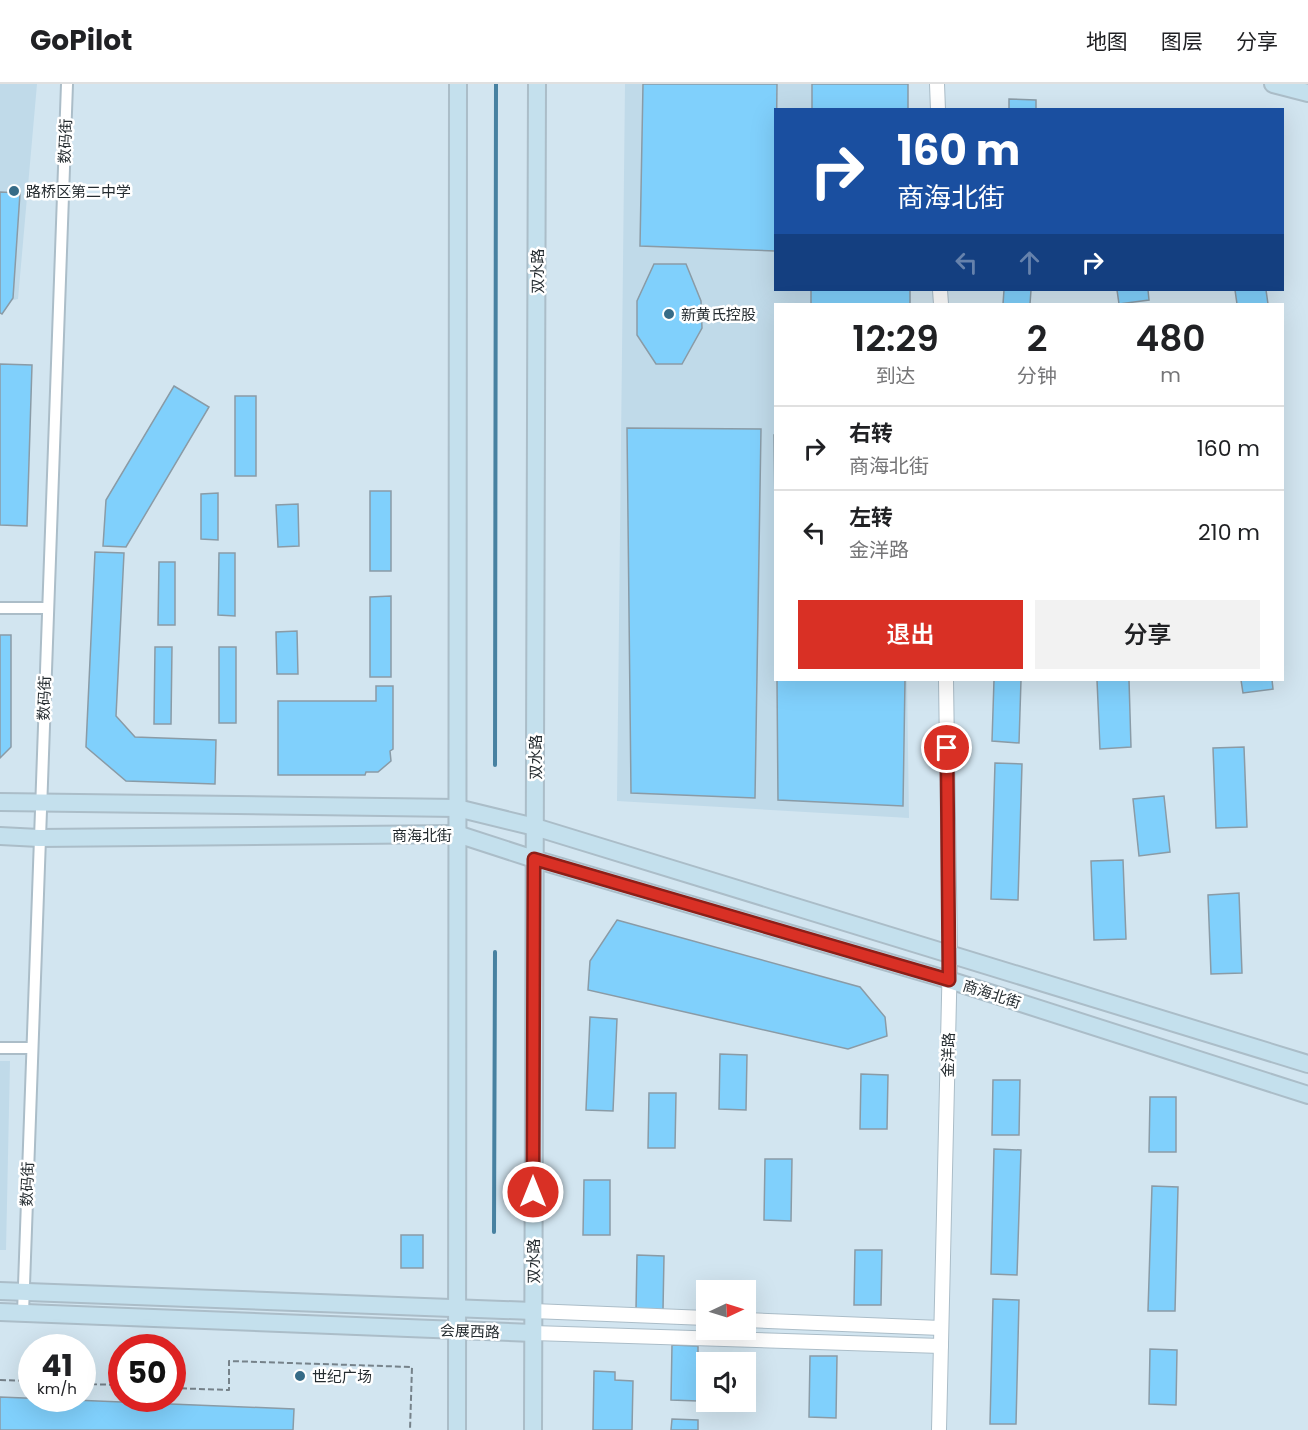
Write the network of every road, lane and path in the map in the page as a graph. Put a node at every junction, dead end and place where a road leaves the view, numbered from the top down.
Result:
1 (67, 84) edge
2 (458, 84) edge
3 (537, 84) edge
4 (938, 84) edge
5 (1273, 84) edge
6 (1308, 93) edge
7 (938, 108) edge
8 (0, 608) edge
9 (47, 609) junction
10 (946, 681) edge
11 (0, 802) edge
12 (41, 802) junction
13 (457, 808) junction
14 (535, 827) junction
15 (457, 834) junction
16 (0, 836) edge
17 (39, 838) junction
18 (534, 859) junction
19 (950, 955) junction
20 (949, 980) junction
21 (0, 1048) edge
22 (32, 1048) junction
23 (1308, 1064) edge
24 (1308, 1095) edge
25 (0, 1291) edge
26 (23, 1292) junction
27 (457, 1308) junction
28 (533, 1311) junction
29 (0, 1312) edge
30 (24, 1312) junction
31 (696, 1318) edge
32 (756, 1320) edge
33 (941, 1328) junction
34 (457, 1330) junction
35 (533, 1333) junction
36 (941, 1346) junction
37 (0, 1380) edge
38 (18, 1381) edge
39 (186, 1388) edge
40 (410, 1430) edge
41 (457, 1430) edge
42 (533, 1430) edge
43 (939, 1430) edge

1 - 9 street, 数码街
2 - 13 main road
3 - 14 main road, 双水路
4 - 7 street
5 - 6 main road
8 - 9 street
9 - 12 street, 数码街
10 - 19 street, 金洋路
11 - 12 main road, 商海北街
12 - 13 main road, 商海北街
12 - 17 street, 数码街
13 - 14 main road, 商海北街
13 - 15 main road
14 - 18 main road, 双水路
14 - 19 main road, 商海北街
15 - 17 main road, 商海北街
15 - 18 main road, 商海北街
15 - 27 main road
16 - 17 main road, 商海北街
17 - 22 street, 数码街
18 - 20 main road, 商海北街
18 - 28 main road, 双水路
19 - 20 street, 金洋路
19 - 23 main road, 商海北街
20 - 24 main road, 商海北街
20 - 33 street, 金洋路
21 - 22 street
22 - 26 street, 数码街
25 - 26 main road, 会展西路
26 - 27 main road, 会展西路
26 - 30 street, 数码街
27 - 28 main road, 会展西路
27 - 34 main road
28 - 31 street, 会展西路
28 - 35 main road, 双水路
29 - 30 main road, 会展西路
30 - 34 main road, 会展西路
32 - 33 street
33 - 36 street, 金洋路
34 - 35 main road, 会展西路
34 - 41 main road
35 - 36 street, 会展西路
35 - 42 main road, 双水路
36 - 43 street, 金洋路
37 - 38 path
39 - 40 path

